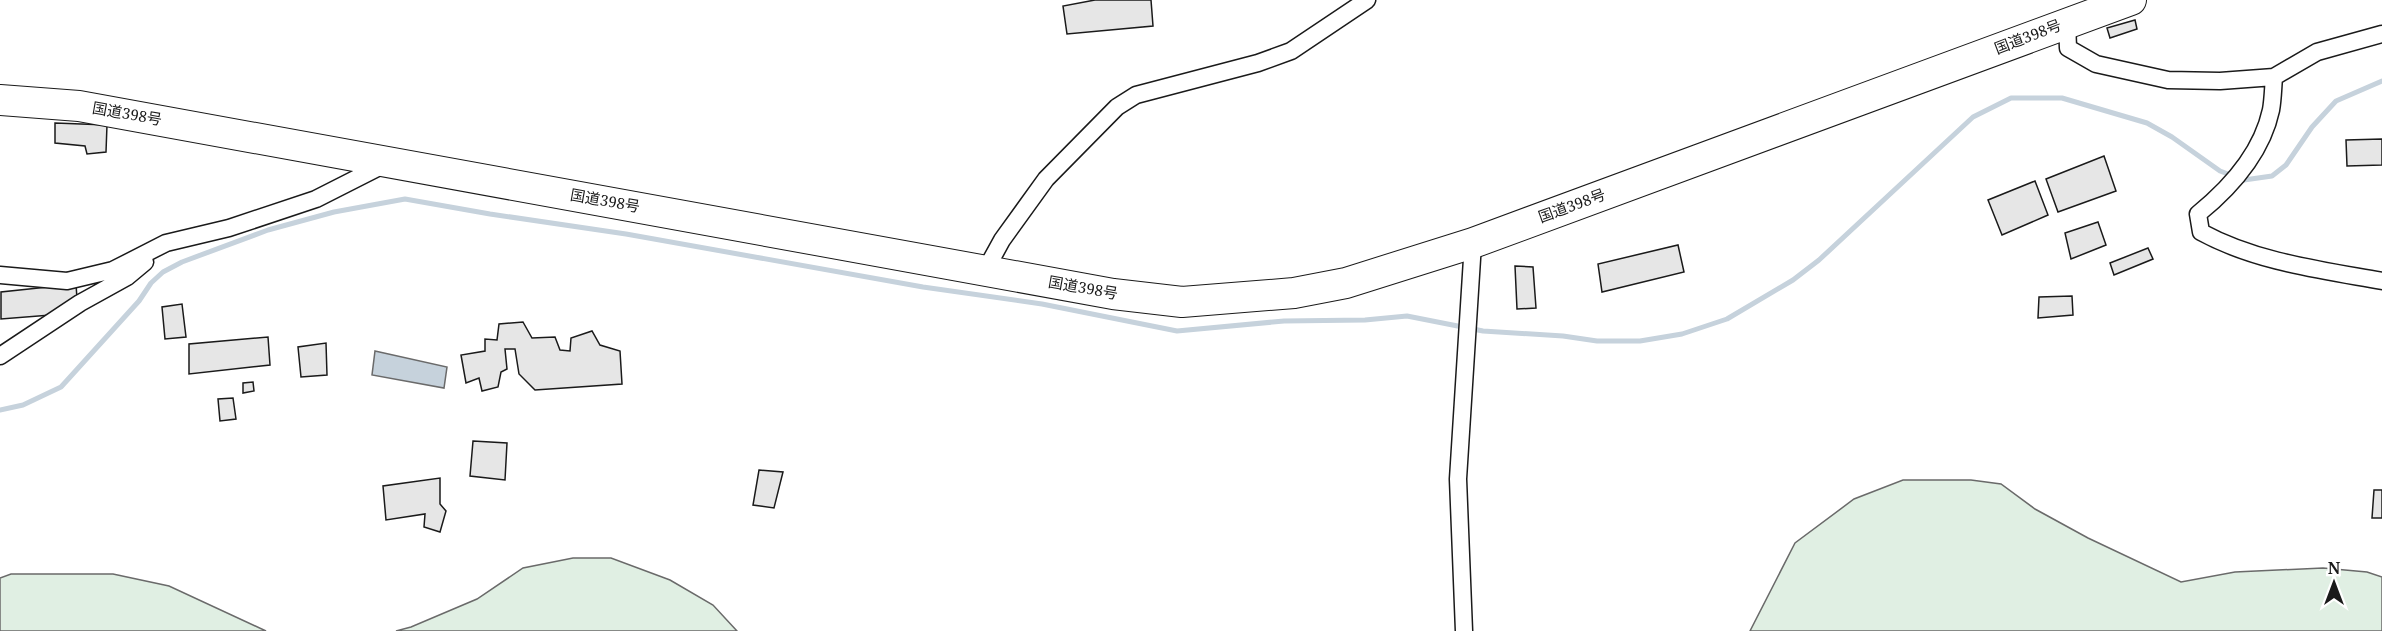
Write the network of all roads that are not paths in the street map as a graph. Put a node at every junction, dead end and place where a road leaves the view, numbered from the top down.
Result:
1 (1367, 0) edge
2 (2131, 0) edge
3 (2067, 22) junction
4 (2382, 34) edge
5 (2274, 77) junction
6 (0, 100) edge
7 (391, 161) junction
8 (166, 243) junction
9 (1473, 243) junction
10 (986, 271) junction
11 (0, 275) edge
12 (2382, 281) edge
13 (0, 356) edge
14 (1464, 631) edge

1 - 10 street
2 - 3 highway, 国道398号
3 - 5 street
3 - 9 highway, 国道398号
4 - 5 street
5 - 12 street
6 - 7 highway, 国道398号
7 - 8 street
7 - 10 highway, 国道398号
8 - 11 street
8 - 13 street
9 - 10 highway, 国道398号
9 - 14 street

